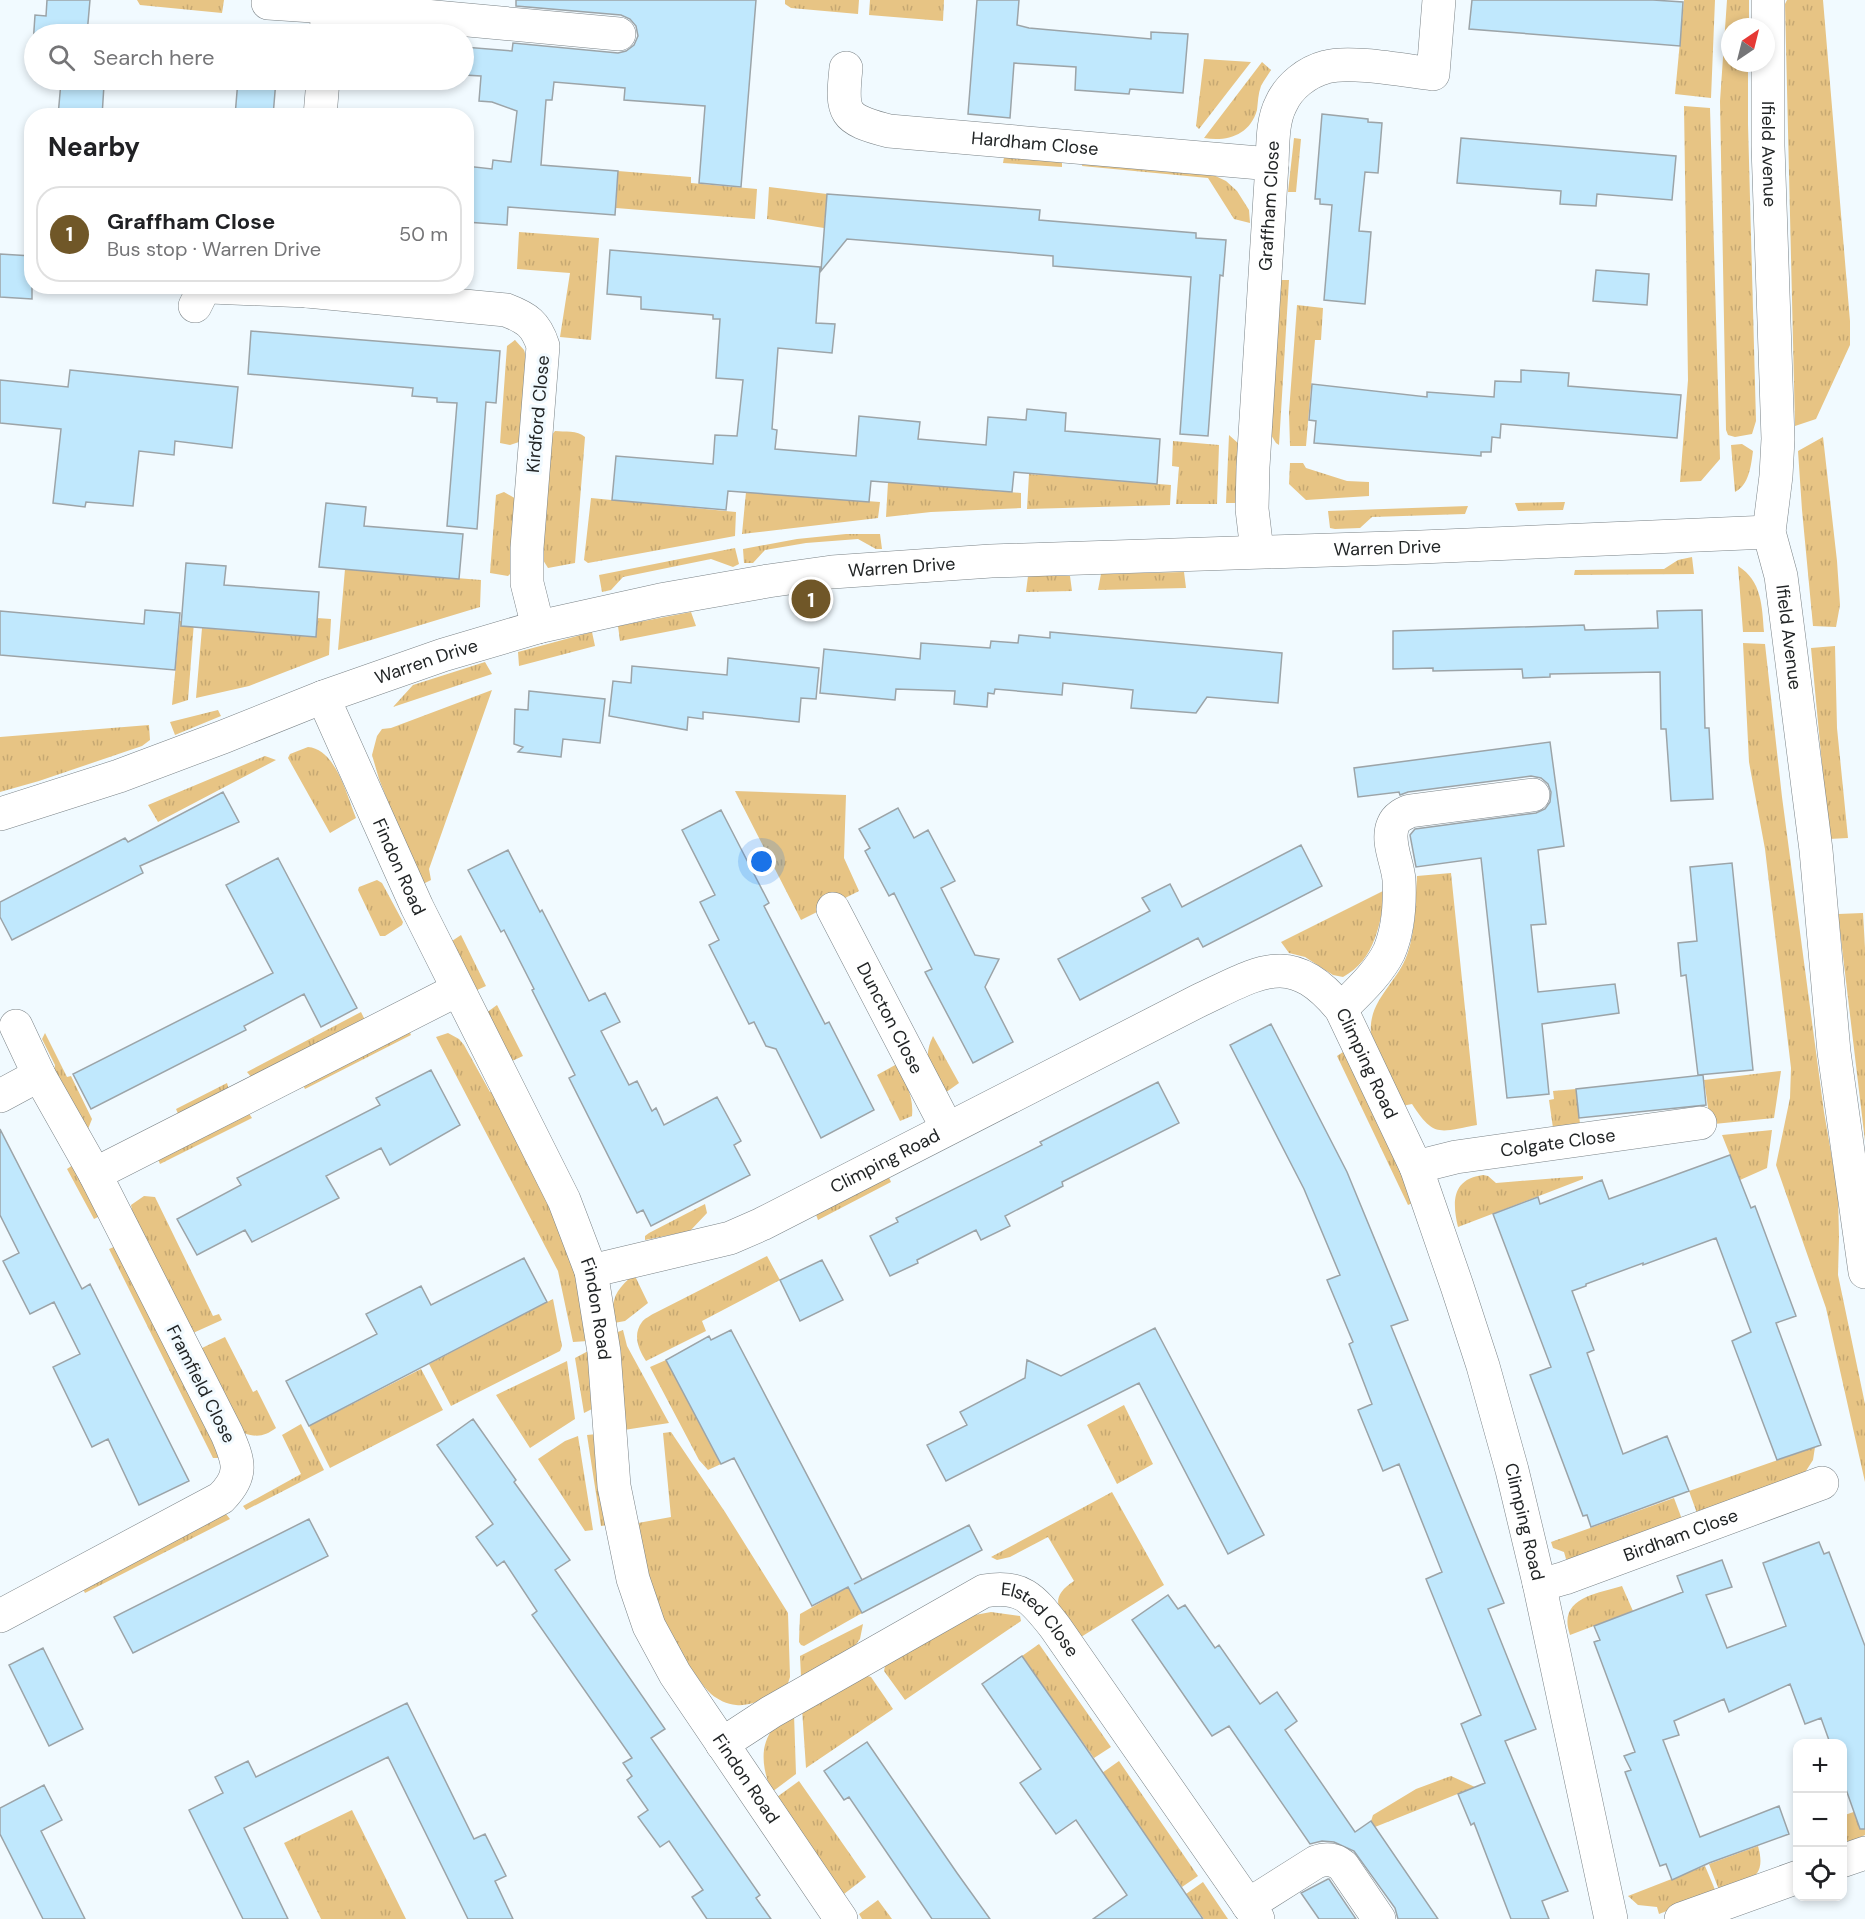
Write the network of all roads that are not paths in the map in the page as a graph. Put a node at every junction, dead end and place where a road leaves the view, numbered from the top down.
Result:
1 (1439, 0) edge
2 (1768, 0) edge
3 (268, 3) dead end
4 (327, 21) edge
5 (394, 24) edge
6 (474, 28) edge
7 (619, 34) dead end
8 (846, 68) dead end
9 (322, 90) edge
10 (321, 108) edge
11 (1272, 164) junction
12 (201, 294) edge
13 (354, 294) edge
14 (195, 306) dead end
15 (1768, 532) junction
16 (1257, 550) junction
17 (538, 627) junction
18 (323, 697) junction
19 (1533, 795) dead end
20 (0, 814) edge
21 (833, 909) dead end
22 (457, 990) junction
23 (1341, 1009) junction
24 (16, 1026) dead end
25 (39, 1076) junction
26 (0, 1096) edge
27 (1700, 1123) dead end
28 (947, 1128) junction
29 (1416, 1167) junction
30 (95, 1174) junction
31 (591, 1271) junction
32 (1865, 1272) edge
33 (1822, 1483) dead end
34 (1539, 1583) junction
35 (0, 1616) edge
36 (722, 1744) junction
37 (1865, 1853) edge
38 (1847, 1859) edge
39 (1793, 1878) edge
40 (1253, 1912) edge
41 (841, 1919) edge
42 (1379, 1919) edge
43 (1611, 1919) edge
44 (1681, 1919) edge

1 - 11 street, Graffham Close
2 - 15 street, Ifield Avenue
3 - 4 street
4 - 5 street
6 - 7 street
8 - 11 street, Hardham Close
9 - 10 street
11 - 16 street, Graffham Close
12 - 14 street, Kirdford Close
13 - 17 street, Kirdford Close
15 - 16 street, Warren Drive
15 - 32 street, Ifield Avenue
16 - 17 street, Warren Drive
17 - 18 street, Warren Drive
18 - 20 street, Warren Drive
18 - 22 street, Findon Road
19 - 23 street
21 - 28 street, Duncton Close
22 - 30 street
22 - 31 street, Findon Road
23 - 28 street, Climping Road
23 - 29 street, Climping Road
24 - 25 street, Framfield Close
25 - 26 street
25 - 30 street, Framfield Close
27 - 29 street, Colgate Close
28 - 31 street, Climping Road
29 - 34 street, Climping Road
30 - 35 street, Framfield Close
31 - 36 street, Findon Road
33 - 34 street, Birdham Close
34 - 43 street, Climping Road
36 - 40 street, Elsted Close
36 - 41 street, Findon Road
37 - 38 street
39 - 44 street
40 - 42 street

